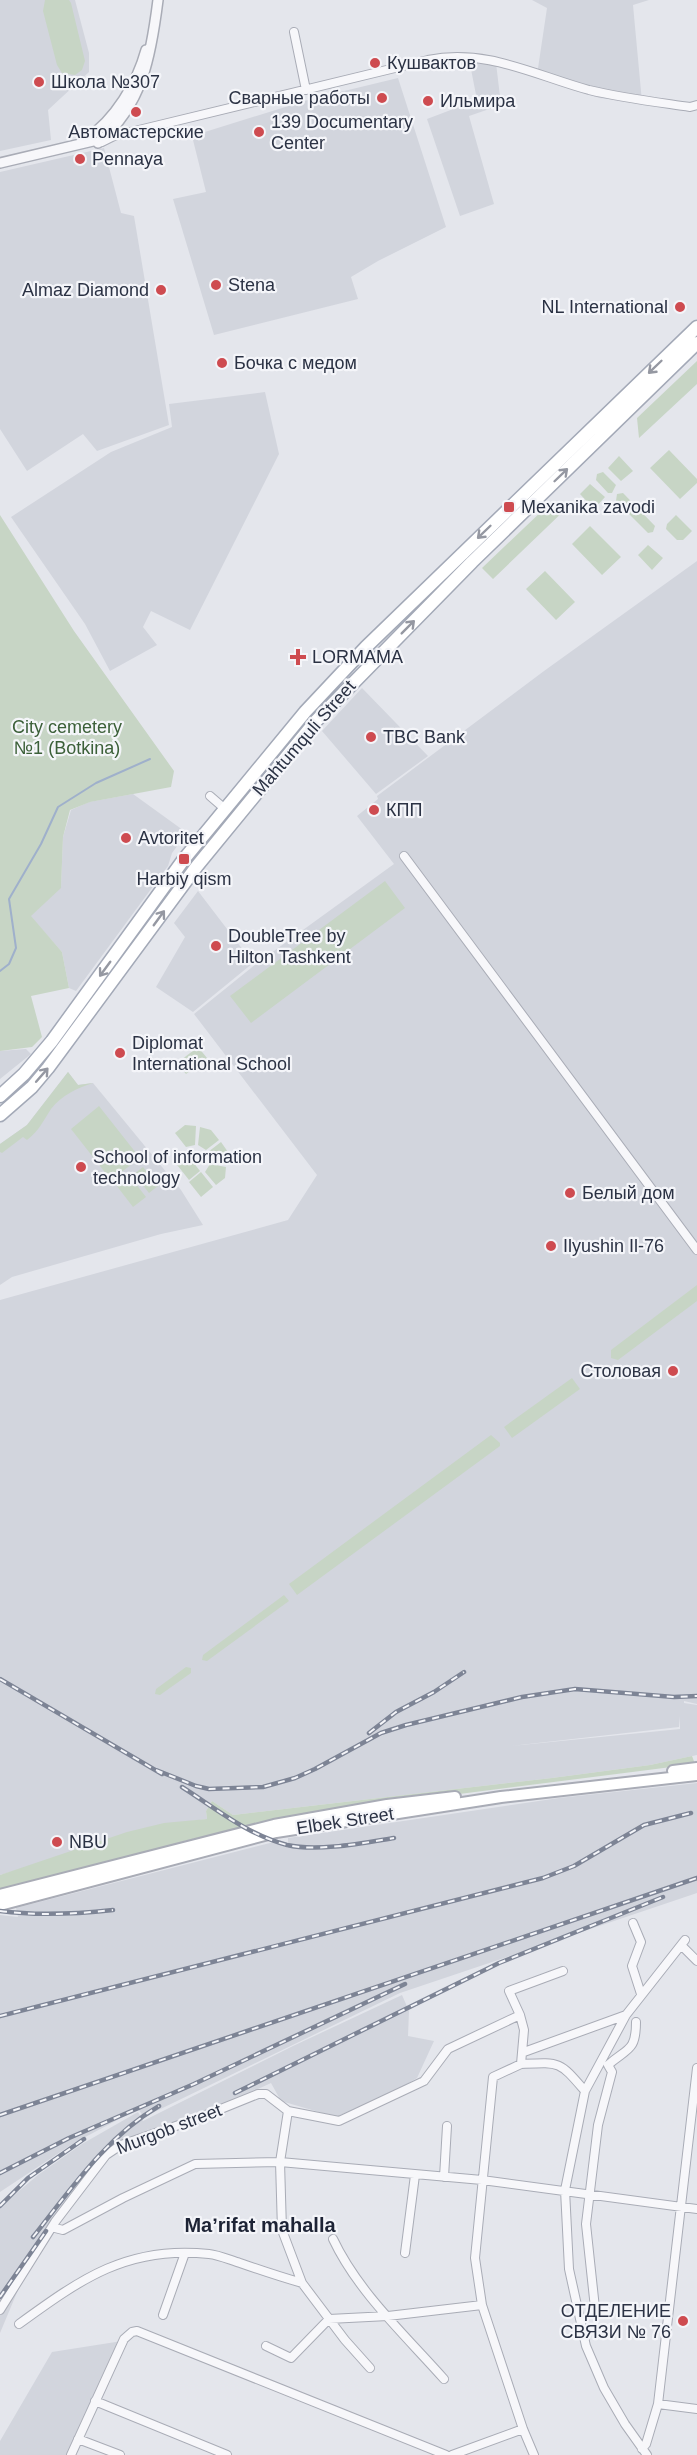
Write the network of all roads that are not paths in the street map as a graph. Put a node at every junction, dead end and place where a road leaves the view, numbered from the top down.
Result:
1 (156, 0) edge
2 (294, 32) dead end
3 (306, 90) junction
4 (697, 105) edge
5 (86, 139) junction
6 (98, 144) junction
7 (0, 161) edge
8 (697, 327) edge
9 (697, 343) edge
10 (678, 353) junction
11 (295, 723) junction
12 (306, 733) junction
13 (210, 796) dead end
14 (225, 809) junction
15 (404, 856) dead end
16 (0, 1096) edge
17 (0, 1115) edge
18 (697, 1250) edge
19 (697, 1768) edge
20 (697, 1775) edge
21 (0, 1895) edge
22 (0, 1905) edge
23 (633, 1923) dead end
24 (697, 1960) edge
25 (563, 1971) dead end
26 (640, 1994) junction
27 (520, 2015) junction
28 (626, 2015) junction
29 (636, 2022) dead end
30 (524, 2052) junction
31 (521, 2064) junction
32 (697, 2068) edge
33 (585, 2091) junction
34 (288, 2111) junction
35 (447, 2126) dead end
36 (280, 2162) junction
37 (415, 2175) junction
38 (444, 2177) junction
39 (482, 2180) junction
40 (565, 2190) junction
41 (589, 2194) junction
42 (681, 2207) junction
43 (697, 2209) edge
44 (55, 2228) dead end
45 (333, 2239) dead end
46 (185, 2253) junction
47 (405, 2253) dead end
48 (302, 2283) junction
49 (482, 2305) junction
50 (595, 2308) dead end
51 (0, 2310) edge
52 (163, 2315) dead end
53 (388, 2316) junction
54 (329, 2319) junction
55 (19, 2324) dead end
56 (266, 2346) dead end
57 (370, 2368) dead end
58 (444, 2379) dead end
59 (95, 2401) junction
60 (658, 2404) junction
61 (697, 2409) edge
62 (523, 2429) junction
63 (78, 2439) junction
64 (644, 2452) edge
65 (71, 2455) edge
66 (120, 2455) edge
67 (227, 2455) edge
68 (446, 2455) edge
69 (452, 2455) edge
70 (534, 2455) edge

1 - 5 street
1 - 6 street
2 - 3 street
3 - 4 street
3 - 6 street
5 - 6 street
5 - 7 street
6 - 7 street
8 - 10 main road, Mahtumquli Street
9 - 10 main road, Mahtumquli Street
10 -> 11 main road, Mahtumquli Street
12 -> 10 main road, Mahtumquli Street
11 - 12 main road
11 - 14 main road, Mahtumquli Street
17 -> 12 main road, Mahtumquli Street
13 - 14 street
14 -> 16 main road, Mahtumquli Street
15 - 18 street
19 - 21 main road, Elbek Street
20 - 22 main road, Elbek Street
23 - 26 street
24 - 26 street
25 - 27 street
26 - 28 street
27 - 30 street
27 - 34 street
28 - 30 street
28 - 33 street
29 - 41 street
30 - 31 street
31 - 33 street
31 - 39 street
32 - 42 street
33 - 40 street
34 - 36 street
34 - 51 street, Murgob street
35 - 38 street
36 - 37 street
36 - 44 street
36 - 48 street
37 - 38 street
37 - 47 street
38 - 39 street
39 - 40 street
39 - 49 street
40 - 41 street
40 - 64 street
41 - 42 street
41 - 50 street
42 - 43 street
42 - 60 street
45 - 53 street
46 - 48 street
46 - 52 street
46 - 55 street
48 - 54 street
49 - 53 street
49 - 62 street
53 - 54 street
53 - 58 street
54 - 56 street
54 - 57 street
59 - 63 street
59 - 67 street
59 - 68 street
60 - 61 street
60 - 64 street
62 - 69 street
62 - 70 street
63 - 65 street
63 - 66 street

